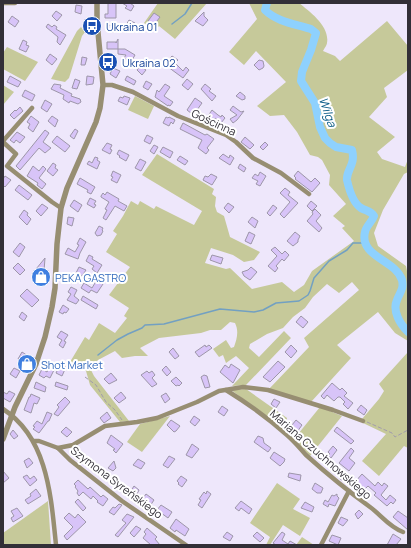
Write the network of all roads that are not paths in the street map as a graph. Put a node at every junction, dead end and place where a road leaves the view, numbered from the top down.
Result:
1 (3, 3) edge
2 (15, 3) edge
3 (97, 3) edge
4 (103, 85) junction
5 (32, 108) dead end
6 (3, 142) edge
7 (309, 194) dead end
8 (61, 208) junction
9 (226, 390) junction
10 (3, 409) edge
11 (12, 416) junction
12 (363, 421) road end
13 (3, 439) edge
14 (34, 441) junction
15 (58, 448) junction
16 (349, 491) junction
17 (403, 532) dead end
18 (56, 545) edge
19 (186, 545) edge
20 (321, 545) edge

1 - 2 street
3 - 4 street
4 - 7 street, Gościnna
4 - 8 street
5 - 6 street
6 - 8 street
8 - 11 street
9 - 12 street
9 - 15 street
9 - 16 street, Mariana Czuchnowskiego
10 - 11 street
11 - 13 street
11 - 14 street
14 - 15 street, Szymona Syreńskiego
14 - 18 street
15 - 19 street, Szymona Syreńskiego
16 - 17 street, Mariana Czuchnowskiego
16 - 20 street

